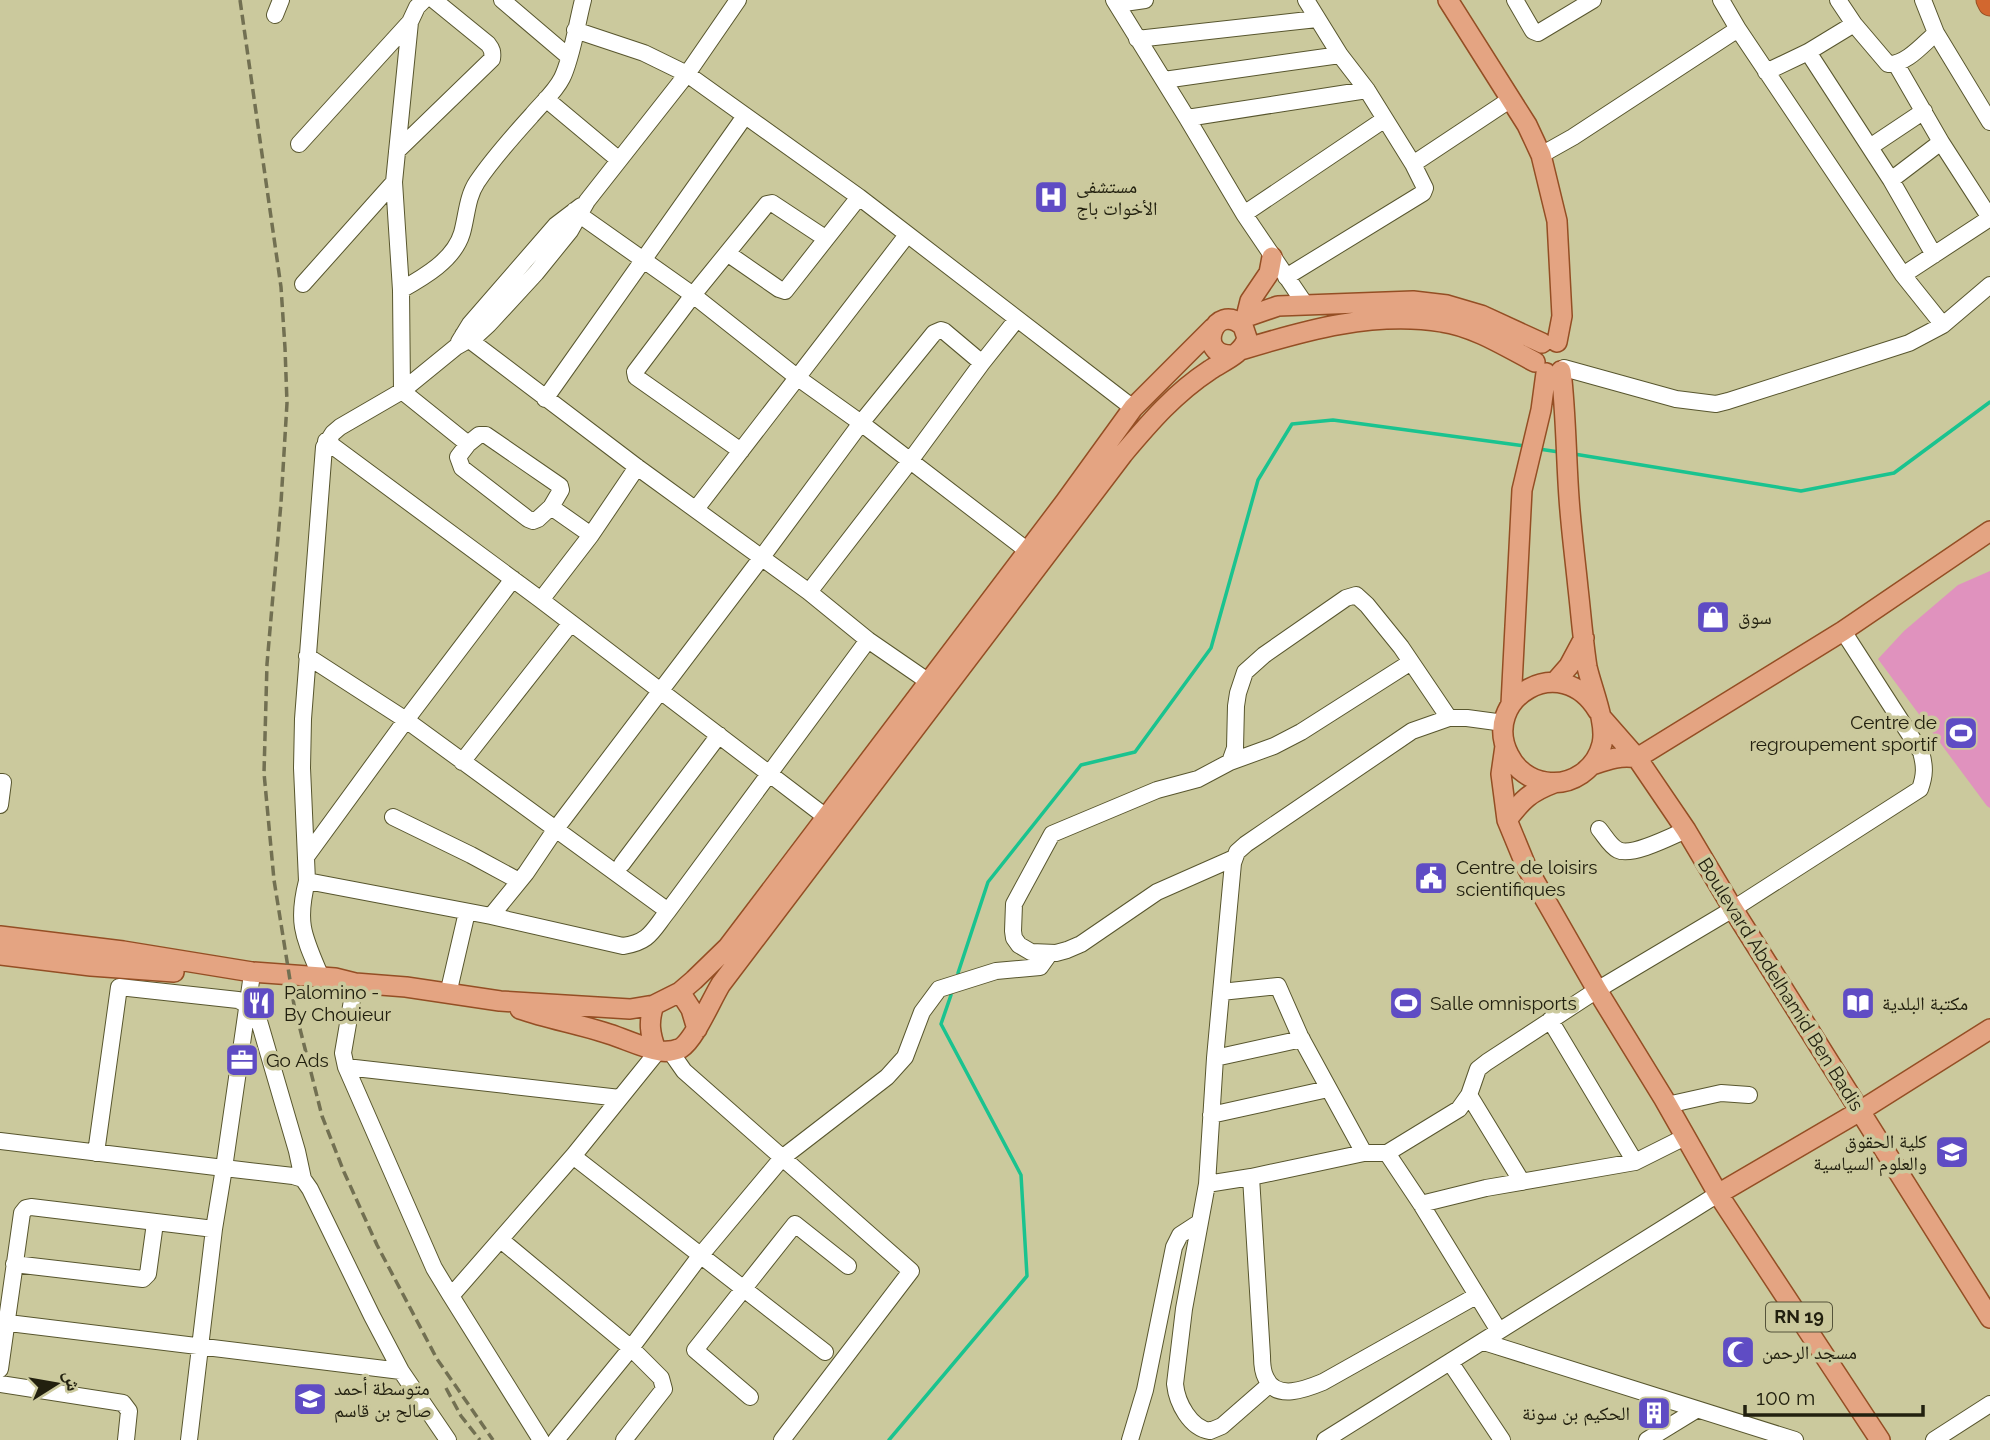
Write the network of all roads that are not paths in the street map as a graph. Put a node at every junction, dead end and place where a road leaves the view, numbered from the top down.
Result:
1 (434, 0) edge
2 (502, 0) edge
3 (738, 0) edge
4 (1145, 0) edge
5 (1448, 0) edge
6 (1515, 0) edge
7 (1593, 0) edge
8 (1721, 0) edge
9 (1838, 0) edge
10 (1923, 0) edge
11 (420, 2) edge
12 (1116, 2) edge
13 (577, 4) edge
14 (1312, 6) edge
15 (410, 22) junction
16 (1854, 24) junction
17 (1738, 29) junction
18 (575, 30) junction
19 (1936, 33) junction
20 (1137, 38) junction
21 (1808, 52) junction
22 (1340, 55) junction
23 (569, 57) junction
24 (1896, 64) junction
25 (1766, 72) junction
26 (687, 74) junction
27 (1164, 80) junction
28 (1367, 90) junction
29 (546, 99) junction
30 (1511, 99) junction
31 (1924, 111) junction
32 (746, 116) junction
33 (1188, 118) junction
34 (1385, 119) junction
35 (1990, 122) edge
36 (1941, 142) junction
37 (299, 144) dead end
38 (1870, 147) junction
39 (397, 151) junction
40 (1541, 155) junction
41 (619, 160) junction
42 (1413, 164) junction
43 (1891, 180) junction
44 (394, 182) junction
45 (859, 197) junction
46 (580, 209) junction
47 (1244, 214) junction
48 (1990, 218) edge
49 (907, 235) junction
50 (825, 238) junction
51 (727, 253) junction
52 (1934, 255) junction
53 (1272, 257) junction
54 (645, 260) junction
55 (1903, 275) junction
56 (1286, 276) junction
57 (303, 284) dead end
58 (1990, 285) edge
59 (401, 290) junction
60 (693, 295) junction
61 (1305, 304) junction
62 (1017, 318) junction
63 (1242, 319) junction
64 (1943, 325) junction
65 (1213, 328) junction
66 (462, 341) junction
67 (1237, 352) junction
68 (1551, 360) junction
69 (982, 363) junction
70 (798, 378) junction
71 (402, 391) junction
72 (545, 399) junction
73 (1133, 408) junction
74 (861, 423) junction
75 (326, 441) junction
76 (468, 444) junction
77 (741, 451) junction
78 (910, 461) junction
79 (637, 467) junction
80 (551, 507) junction
81 (696, 509) junction
82 (1990, 531) edge
83 (591, 535) junction
84 (1035, 556) junction
85 (762, 557) junction
86 (513, 579) junction
87 (809, 592) junction
88 (541, 600) junction
89 (572, 623) junction
90 (1843, 631) junction
91 (1584, 638) junction
92 (869, 640) junction
93 (307, 656) junction
94 (1411, 662) junction
95 (929, 682) junction
96 (1555, 682) junction
97 (660, 691) junction
98 (1511, 704) junction
99 (1600, 714) junction
100 (1449, 718) junction
101 (405, 720) junction
102 (1504, 723) junction
103 (719, 735) junction
104 (1505, 746) junction
105 (1637, 758) junction
106 (462, 762) junction
107 (1230, 762) junction
108 (1591, 765) junction
109 (771, 774) junction
110 (0, 782) edge
111 (1556, 783) junction
112 (0, 805) edge
113 (393, 817) dead end
114 (826, 817) junction
115 (1507, 820) junction
116 (1599, 829) dead end
117 (555, 830) junction
118 (1686, 830) junction
119 (306, 857) junction
120 (1234, 858) junction
121 (622, 864) dead end
122 (307, 881) junction
123 (519, 881) junction
124 (1734, 909) junction
125 (668, 911) junction
126 (467, 912) junction
127 (491, 916) junction
128 (0, 936) edge
129 (1050, 953) junction
130 (0, 955) edge
131 (121, 969) junction
132 (321, 977) junction
133 (251, 981) junction
134 (355, 982) junction
135 (1597, 990) junction
136 (680, 992) junction
137 (1221, 992) junction
138 (448, 994) junction
139 (500, 1001) junction
140 (248, 1005) junction
141 (654, 1005) junction
142 (1550, 1020) junction
143 (1990, 1028) edge
144 (697, 1029) junction
145 (1302, 1039) junction
146 (661, 1051) junction
147 (1215, 1058) junction
148 (346, 1066) junction
149 (1328, 1089) junction
150 (1469, 1095) junction
151 (1749, 1095) dead end
152 (620, 1098) junction
153 (1667, 1105) junction
154 (1860, 1111) junction
155 (1211, 1115) junction
156 (1685, 1137) junction
157 (0, 1141) edge
158 (96, 1153) junction
159 (1364, 1153) junction
160 (1387, 1153) junction
161 (575, 1155) junction
162 (782, 1158) junction
163 (1635, 1162) junction
164 (224, 1168) junction
165 (1251, 1177) junction
166 (303, 1179) junction
167 (1522, 1182) junction
168 (1207, 1184) junction
169 (1718, 1194) junction
170 (1421, 1204) junction
171 (1199, 1222) junction
172 (155, 1223) junction
173 (215, 1229) junction
174 (501, 1240) junction
175 (700, 1256) junction
176 (13, 1264) junction
177 (848, 1266) dead end
178 (743, 1289) junction
179 (451, 1296) junction
180 (1476, 1296) junction
181 (1990, 1318) edge
182 (3, 1322) edge
183 (1499, 1331) junction
184 (1484, 1342) junction
185 (201, 1347) junction
186 (631, 1348) junction
187 (825, 1352) dead end
188 (1450, 1362) junction
189 (0, 1369) edge
190 (401, 1371) junction
191 (0, 1384) edge
192 (1269, 1385) junction
193 (750, 1396) dead end
194 (1990, 1404) edge
195 (1696, 1410) junction
196 (1775, 1437) edge
197 (126, 1440) edge
198 (189, 1440) edge
199 (447, 1440) edge
200 (541, 1440) edge
201 (556, 1440) edge
202 (624, 1440) edge
203 (782, 1440) edge
204 (1130, 1440) edge
205 (1325, 1440) edge
206 (1502, 1440) edge
207 (1647, 1440) edge
208 (1795, 1440) edge
209 (1880, 1440) edge
210 (1934, 1440) edge

1 - 39 street
2 - 23 street
3 - 26 street
4 - 12 street
5 - 30 main road
6 - 7 street
8 - 17 street
9 - 16 street
10 - 19 street
11 - 15 street
12 - 20 street
13 - 18 street
14 - 20 street
14 - 22 street
15 - 37 street
15 - 39 street
16 - 21 street
16 - 24 street
17 - 25 street
17 - 40 street
18 - 23 street
18 - 26 street
19 - 24 street
19 - 35 street
20 - 27 street
21 - 25 street
21 - 38 street
22 - 27 street
22 - 28 street
23 - 29 street
24 - 31 street
25 - 55 street
26 - 32 street
26 - 41 street
27 - 33 street
28 - 33 street
28 - 34 street
29 - 41 street
29 - 59 street
30 - 40 main road
30 - 42 street
31 - 36 street
31 - 38 street
32 - 45 street
32 - 54 street
33 - 47 street
34 - 42 street
34 - 47 street
36 - 43 street
36 - 48 street
38 - 43 street
39 - 44 street
40 - 68 main road
41 - 46 street
42 - 56 street
43 - 52 street
44 - 57 street
44 - 59 street
45 - 49 street
45 - 50 street
46 - 54 street
46 - 66 street
47 - 53 street
48 - 52 street
49 - 62 street
49 - 70 street
50 - 51 street
50 - 51 street
51 - 60 street
52 - 55 street
53 - 56 street
53 - 63 main road
54 - 60 street
54 - 72 street
55 - 64 street
56 - 61 street
58 - 64 street
59 - 71 street
60 - 70 street
60 - 77 street
61 - 63 main road
61 - 68 main road
62 - 69 street
62 - 73 street
63 - 65 main road
63 - 67 main road
64 - 68 street
65 - 67 main road
65 - 73 main road
66 - 71 street
66 - 72 street
67 - 68 main road
67 - 84 main road
68 - 91 main road
68 - 98 main road
69 - 74 street
69 - 78 street
70 - 74 street
70 - 77 street
71 - 75 street
71 - 76 street
72 - 79 street
73 - 84 main road
74 - 78 street
74 - 85 street
75 - 86 street
75 - 93 street
76 - 80 street
76 - 80 street
77 - 81 street
78 - 84 street
78 - 87 street
79 - 81 street
79 - 83 street
80 - 83 street
81 - 85 street
82 - 90 main road
83 - 88 street
84 - 95 main road
84 - 144 main road
85 - 87 street
85 - 97 street
86 - 88 street
86 - 101 street
87 - 92 street
88 - 89 street
89 - 97 street
89 - 106 street
90 - 105 main road
90 - 124 street
91 - 96 main road
91 - 99 main road
92 - 95 street
92 - 109 street
93 - 101 street
93 - 119 street
94 - 100 street
94 - 107 street
94 - 107 street
95 - 114 main road
96 - 98 main road
96 - 99 main road
97 - 103 street
97 - 117 street
98 - 102 main road
99 - 105 main road, Boulevard Abdelhamid Ben Badis
99 - 108 main road
100 - 102 street
100 - 120 street
101 - 106 street
101 - 119 street
102 - 104 main road
103 - 109 street
103 - 121 street
104 - 111 main road
104 - 115 main road
105 - 108 main road
105 - 118 main road, Boulevard Abdelhamid Ben Badis
106 - 117 street
107 - 129 street
108 - 111 main road
109 - 114 street
109 - 125 street
110 - 112 street
111 - 115 main road
113 - 123 street
114 - 136 main road
115 - 135 main road
116 - 118 street
117 - 123 street
117 - 125 street
118 - 124 main road, Boulevard Abdelhamid Ben Badis
119 - 122 street
120 - 129 street
120 - 137 street
122 - 126 street
122 - 132 street
123 - 127 street
124 - 135 street
124 - 154 main road, Boulevard Abdelhamid Ben Badis
125 - 127 street
126 - 127 street
126 - 138 street
128 - 131 main road
129 - 162 street
130 - 131 main road
131 - 132 main road
131 - 133 main road
131 - 140 street
131 - 158 street
132 - 134 main road
133 - 134 main road
133 - 140 street
134 - 138 main road
134 - 148 street
135 - 142 street
135 - 153 main road
136 - 141 main road
136 - 144 main road
137 - 145 street
137 - 147 street
138 - 139 main road
139 - 141 main road
139 - 146 main road
140 - 164 street
140 - 166 street
141 - 146 main road
142 - 150 street
142 - 163 street
143 - 154 main road
144 - 146 main road
145 - 147 street
145 - 149 street
146 - 152 street
146 - 162 street
147 - 155 street
148 - 152 street
148 - 179 street
149 - 155 street
149 - 159 street
150 - 160 street
150 - 167 street
151 - 153 street
152 - 161 street
153 - 156 main road
154 - 169 main road
154 - 181 main road, Boulevard Abdelhamid Ben Badis
155 - 168 street
156 - 163 street
156 - 169 main road
157 - 158 street
158 - 164 street
159 - 160 street
159 - 165 street
160 - 170 street
161 - 174 street
161 - 175 street
162 - 175 street
162 - 203 street
163 - 167 street
164 - 166 street
164 - 173 street
165 - 168 street
165 - 192 street
166 - 190 street
167 - 170 street
168 - 171 street
169 - 183 street
169 - 209 main road, RN 19
170 - 180 street
171 - 192 street
171 - 204 street
172 - 173 street
172 - 176 street
172 - 176 street
173 - 185 street
174 - 179 street
174 - 186 street
175 - 178 street
175 - 186 street
176 - 182 street
177 - 178 street
178 - 187 street
178 - 193 street
179 - 200 street
180 - 183 street
180 - 192 street
182 - 185 street
182 - 189 street
183 - 184 street
184 - 188 street
184 - 195 street
185 - 190 street
185 - 198 street
186 - 201 street
186 - 202 street
188 - 205 street
188 - 206 street
190 - 199 street
191 - 197 street
194 - 210 street
195 - 196 street
195 - 207 street
196 - 208 street

